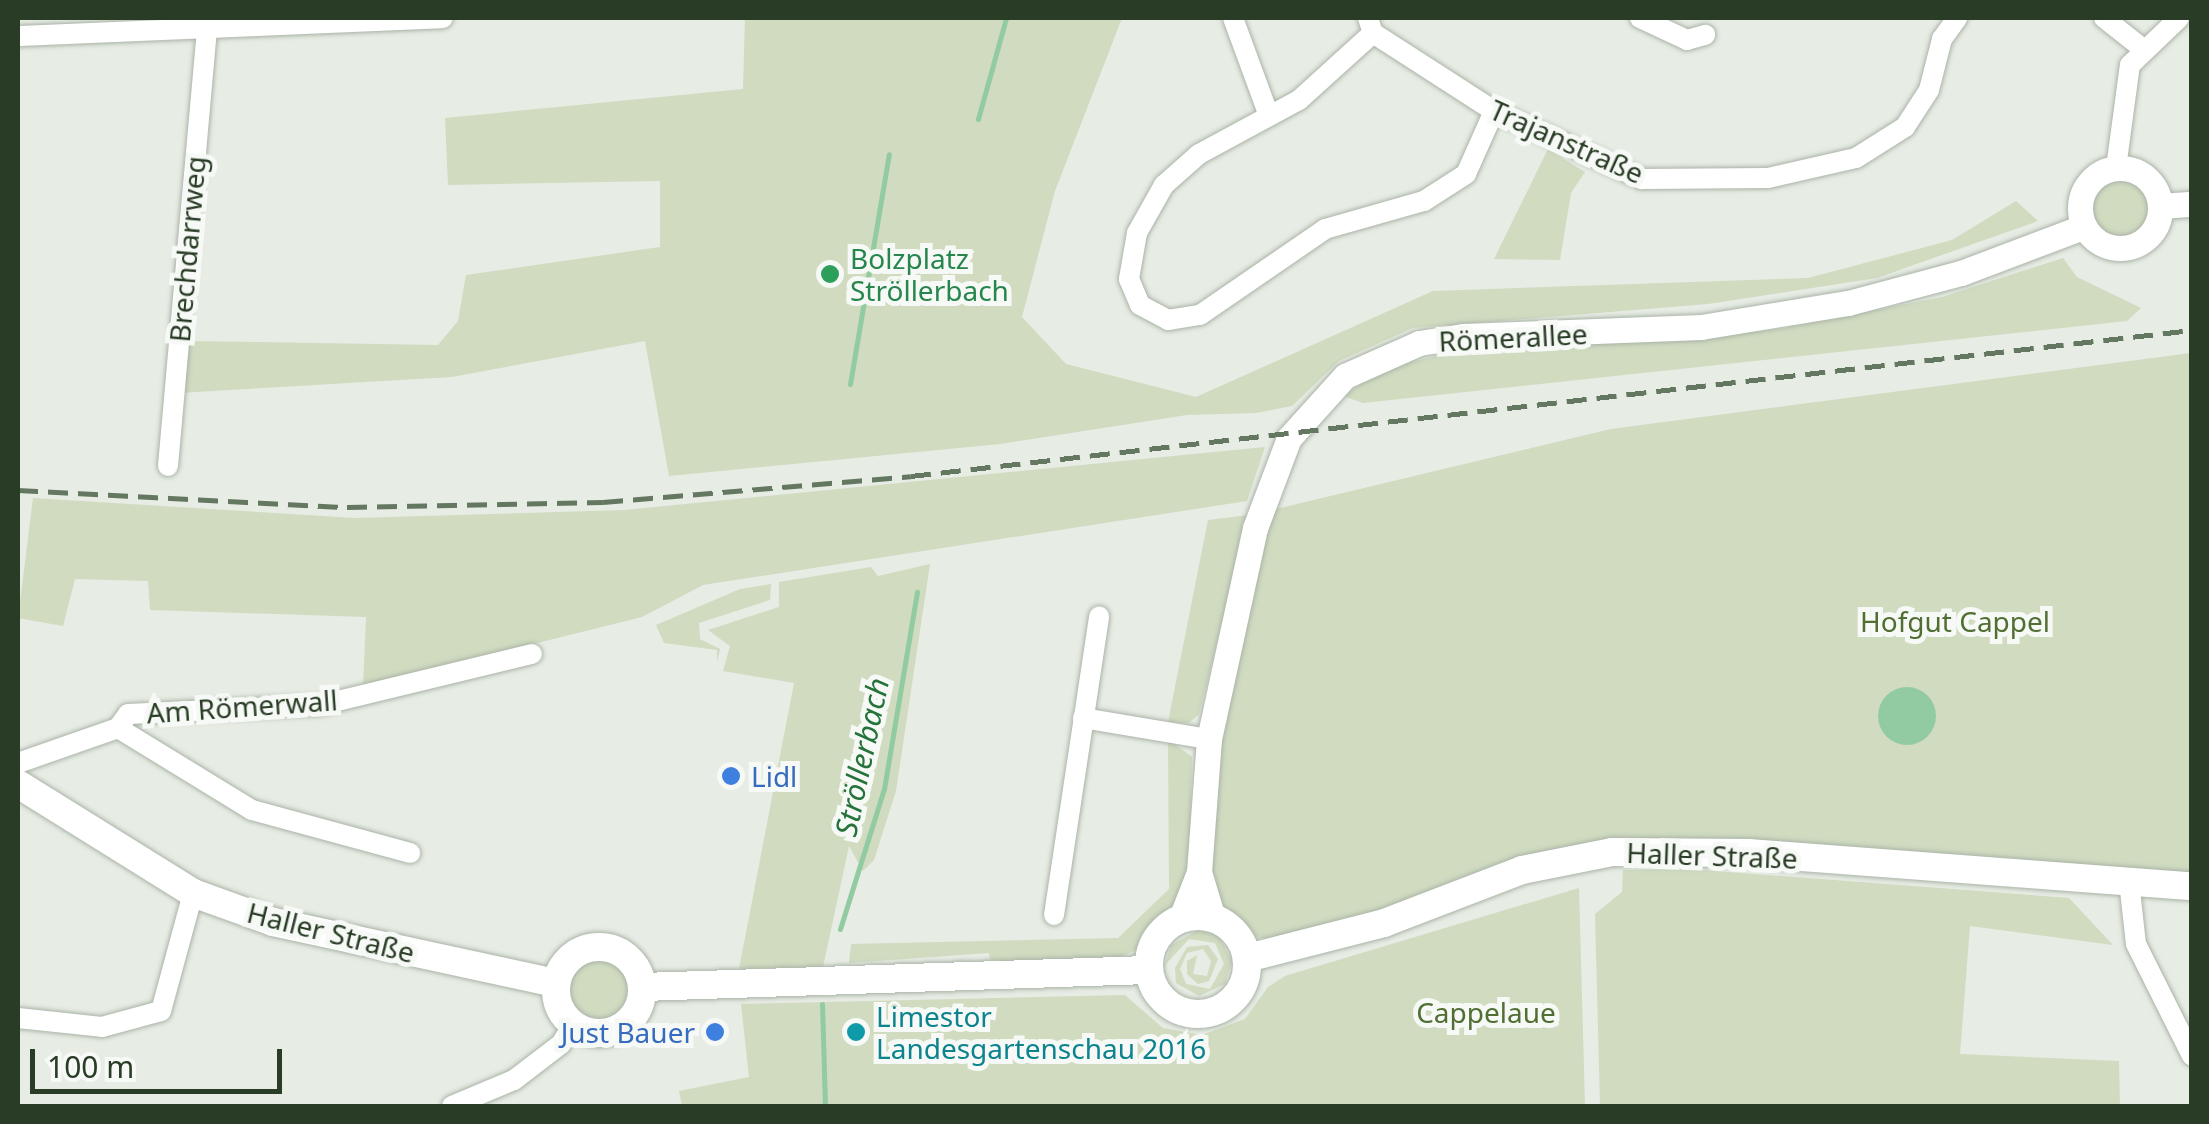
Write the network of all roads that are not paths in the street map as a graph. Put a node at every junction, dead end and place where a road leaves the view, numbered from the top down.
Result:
1 (442, 18) edge
2 (1233, 18) edge
3 (1640, 18) edge
4 (1956, 18) edge
5 (2104, 18) edge
6 (2178, 18) edge
7 (1370, 25) edge
8 (206, 32) junction
9 (1705, 35) dead end
10 (18, 36) edge
11 (2142, 48) junction
12 (1494, 112) junction
13 (1268, 113) junction
14 (2116, 168) junction
15 (2192, 204) edge
16 (2160, 206) junction
17 (2083, 226) junction
18 (168, 466) dead end
19 (1098, 616) dead end
20 (532, 654) dead end
21 (1083, 718) junction
22 (118, 728) junction
23 (1209, 739) junction
24 (18, 763) edge
25 (18, 784) edge
26 (410, 852) dead end
27 (1200, 872) junction
28 (2129, 881) junction
29 (2192, 886) edge
30 (192, 893) junction
31 (1054, 915) dead end
32 (1181, 918) junction
33 (1214, 918) junction
34 (1247, 958) junction
35 (1148, 970) junction
36 (556, 983) junction
37 (642, 987) junction
38 (18, 1018) edge
39 (573, 1025) junction
40 (2192, 1056) edge
41 (452, 1106) edge

1 - 8 street
2 - 13 street
3 - 9 street
4 - 12 street, Trajanstraße
5 - 11 street
6 - 11 street
7 - 12 street, Trajanstraße
7 - 13 street
8 - 10 street
8 - 18 street, Brechdarrweg
11 - 14 street
12 - 13 street
14 - 16 street
14 - 17 street
15 - 16 street
16 - 17 street
17 - 23 street, Römerallee
19 - 21 street
20 - 22 street, Am Römerwall
21 - 23 street
21 - 31 street
22 - 24 street, Am Römerwall
22 - 26 street, Am Römerwall
23 - 27 street, Römerallee
25 - 30 main road, Haller Straße
27 - 32 street, Römerallee
27 - 33 street, Römerallee
28 - 29 main road, Haller Straße
28 - 34 main road, Haller Straße
28 - 40 street
30 - 36 main road, Haller Straße
30 - 38 street
32 - 33 main road
32 - 35 main road
33 - 34 main road
34 - 35 main road
35 - 37 main road
36 - 37 main road
36 - 39 main road
37 - 39 main road
39 - 41 street

